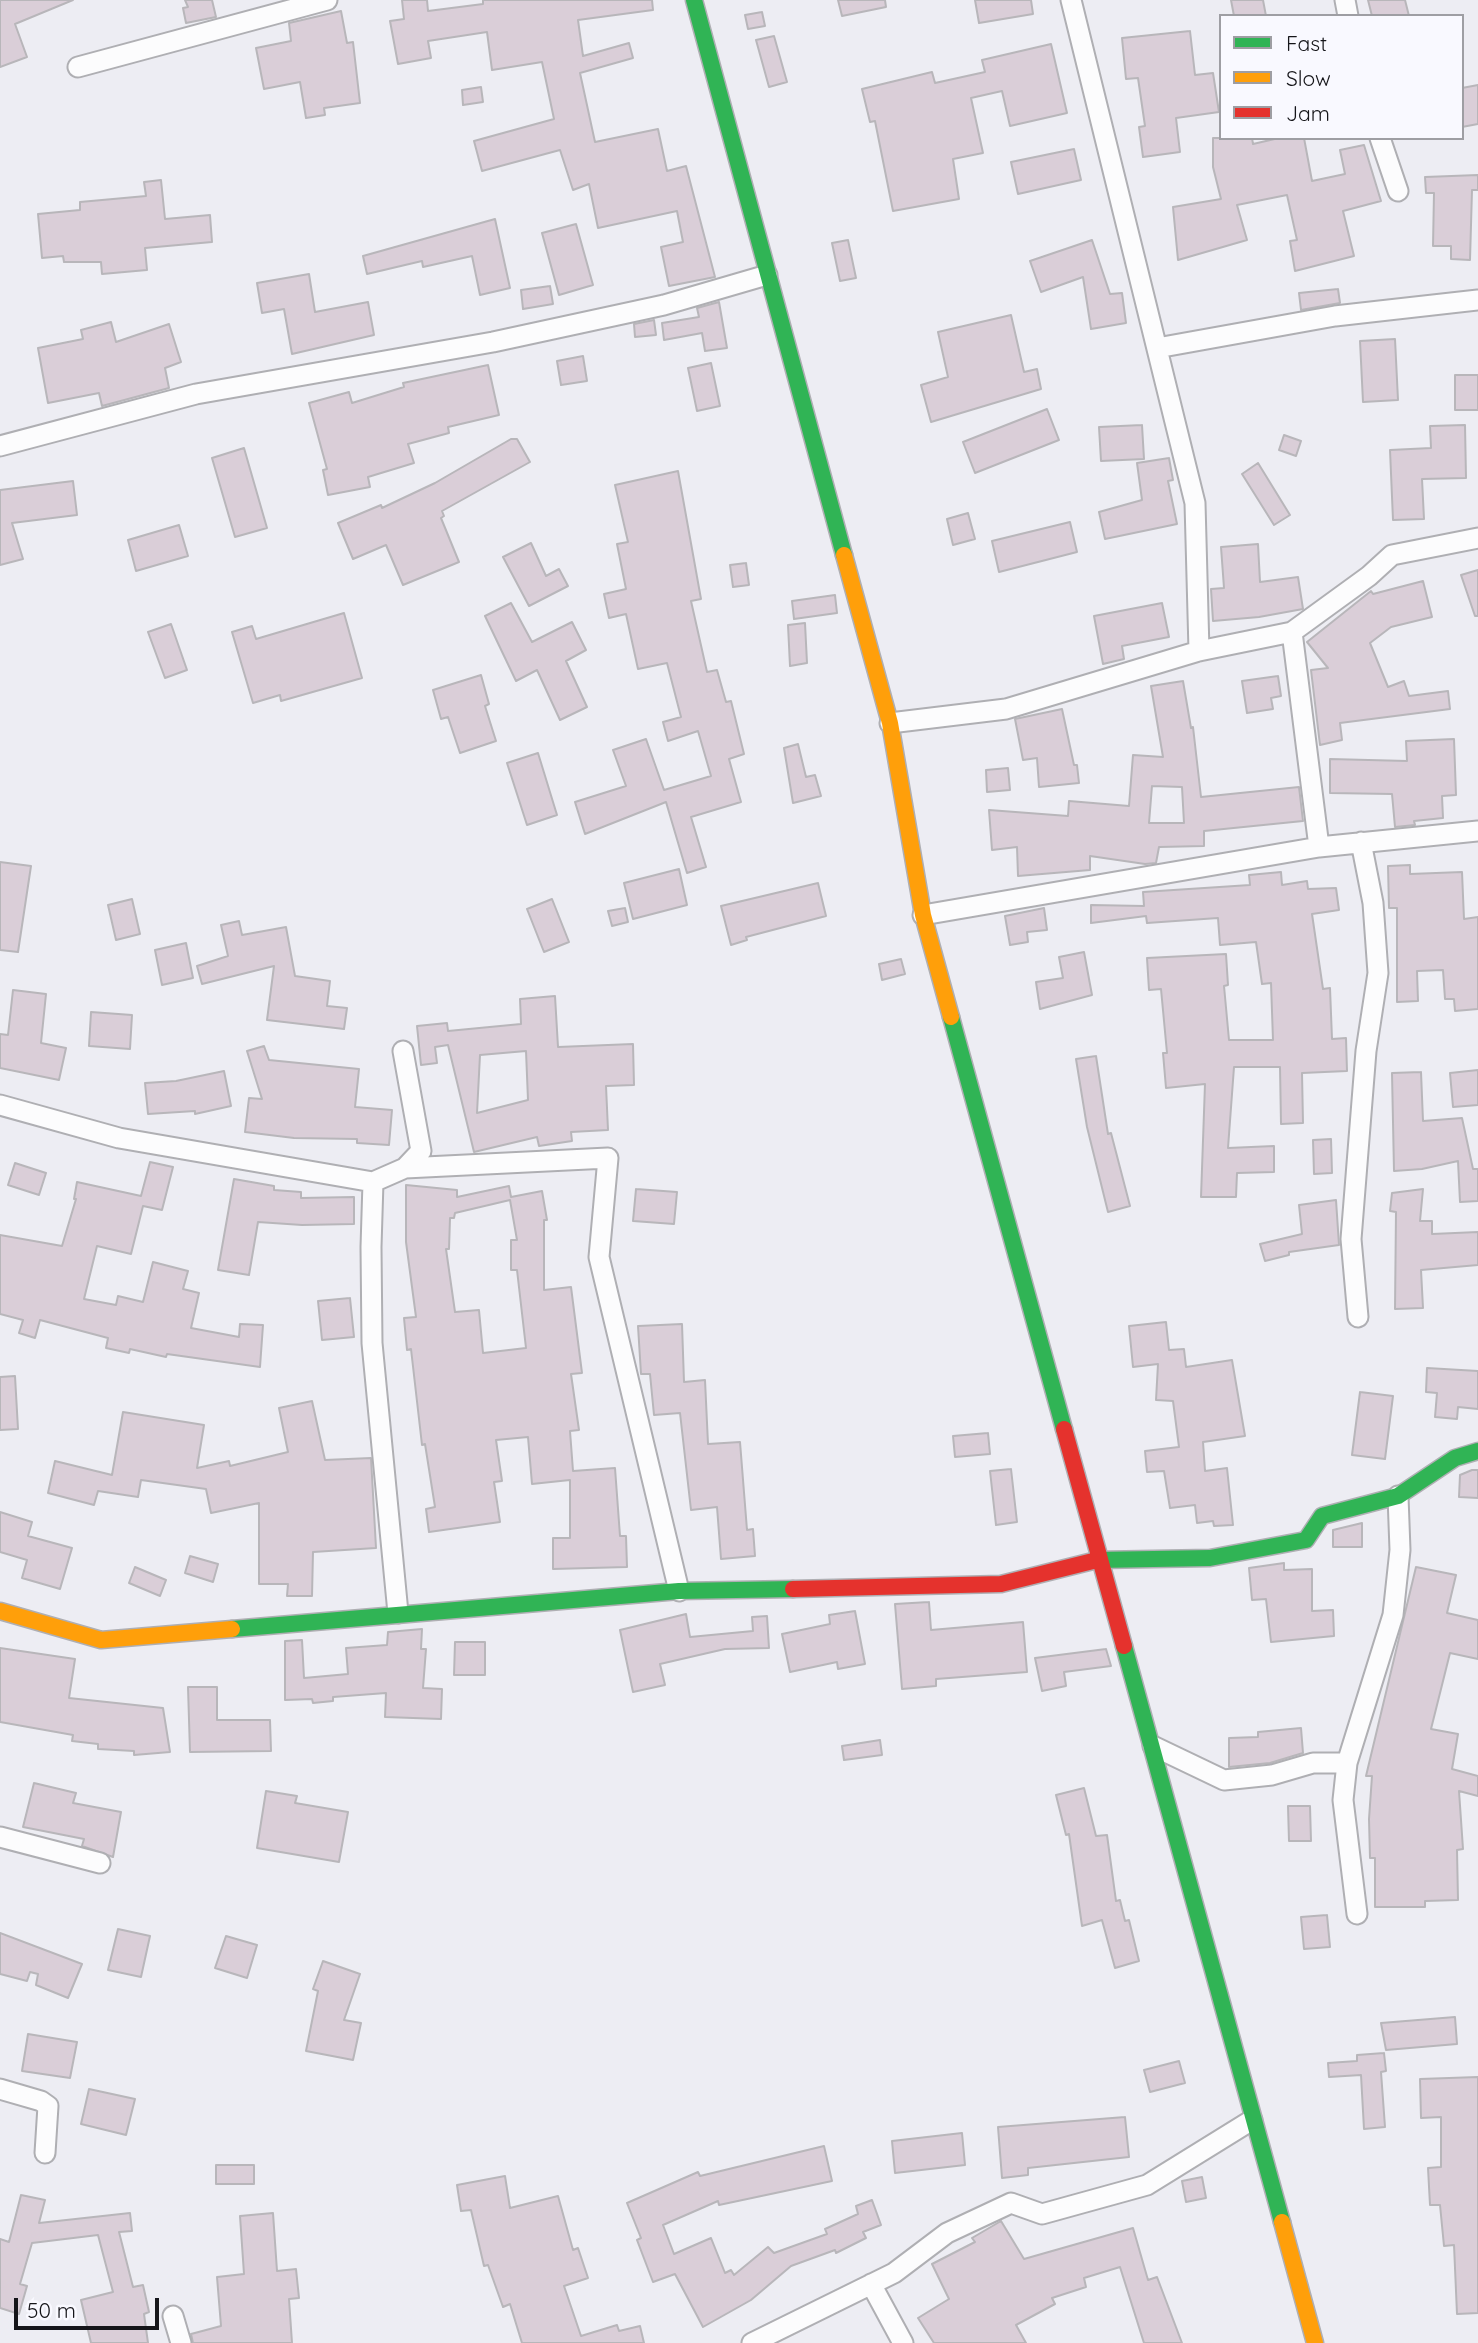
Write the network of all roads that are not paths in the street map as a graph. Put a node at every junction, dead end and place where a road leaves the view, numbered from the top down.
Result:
1 (327, 0) edge
2 (694, 0) edge
3 (1071, 0) edge
4 (78, 68) dead end
5 (1381, 140) edge
6 (1398, 191) dead end
7 (767, 275) junction
8 (1478, 300) edge
9 (1157, 348) junction
10 (0, 446) edge
11 (1478, 538) edge
12 (1293, 632) junction
13 (1199, 651) junction
14 (890, 723) junction
15 (1478, 831) edge
16 (1361, 842) junction
17 (1320, 847) junction
18 (923, 915) junction
19 (403, 1051) dead end
20 (0, 1105) edge
21 (405, 1168) junction
22 (373, 1182) junction
23 (1358, 1317) dead end
24 (1478, 1451) edge
25 (1398, 1496) junction
26 (1101, 1559) junction
27 (679, 1591) junction
28 (0, 1611) edge
29 (398, 1613) junction
30 (1153, 1746) junction
31 (1347, 1763) junction
32 (0, 1837) edge
33 (100, 1863) dead end
34 (1357, 1914) dead end
35 (0, 2089) edge
36 (1252, 2120) junction
37 (45, 2153) dead end
38 (871, 2284) junction
39 (173, 2316) dead end
40 (181, 2343) edge
41 (752, 2343) edge
42 (903, 2343) edge
43 (1315, 2343) edge

1 - 4 street
2 - 7 main road
3 - 9 street
5 - 6 street
7 - 10 street
7 - 14 main road
8 - 9 street
9 - 13 street
11 - 12 street
12 - 13 street
12 - 17 street
13 - 14 street
14 - 18 main road
15 - 16 street
16 - 17 street
16 - 23 street
17 - 18 street
18 - 26 main road
19 - 21 street
20 - 22 street
21 - 22 street
21 - 27 street
22 - 29 street
24 - 25 main road
25 - 26 main road
25 - 31 street
26 - 27 main road
26 - 30 main road
27 - 29 main road
28 - 29 main road
30 - 31 street
30 - 36 main road
31 - 34 street
32 - 33 street
35 - 37 street
36 - 38 street
36 - 43 main road
38 - 41 street
38 - 42 street
39 - 40 street

